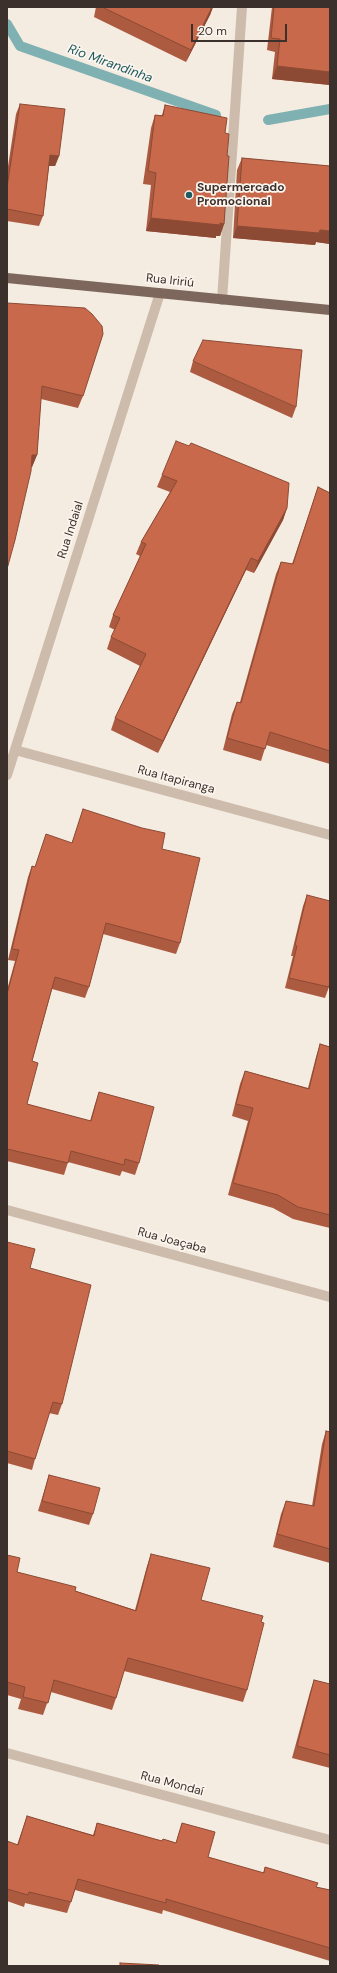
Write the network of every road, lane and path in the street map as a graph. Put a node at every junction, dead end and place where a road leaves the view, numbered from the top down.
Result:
1 (242, 7) edge
2 (7, 278) edge
3 (160, 293) junction
4 (222, 300) junction
5 (330, 310) edge
6 (15, 750) junction
7 (7, 775) edge
8 (330, 835) edge
9 (7, 1210) edge
10 (330, 1297) edge
11 (7, 1753) edge
12 (330, 1840) edge

1 - 4 street
2 - 3 main road, Rua Iririú
3 - 4 main road, Rua Iririú
3 - 6 street, Rua Indaial
4 - 5 main road, Rua Iririú
6 - 7 street, Rua Indaial
6 - 8 street, Rua Itapiranga
9 - 10 street, Rua Joaçaba
11 - 12 street, Rua Mondaí

